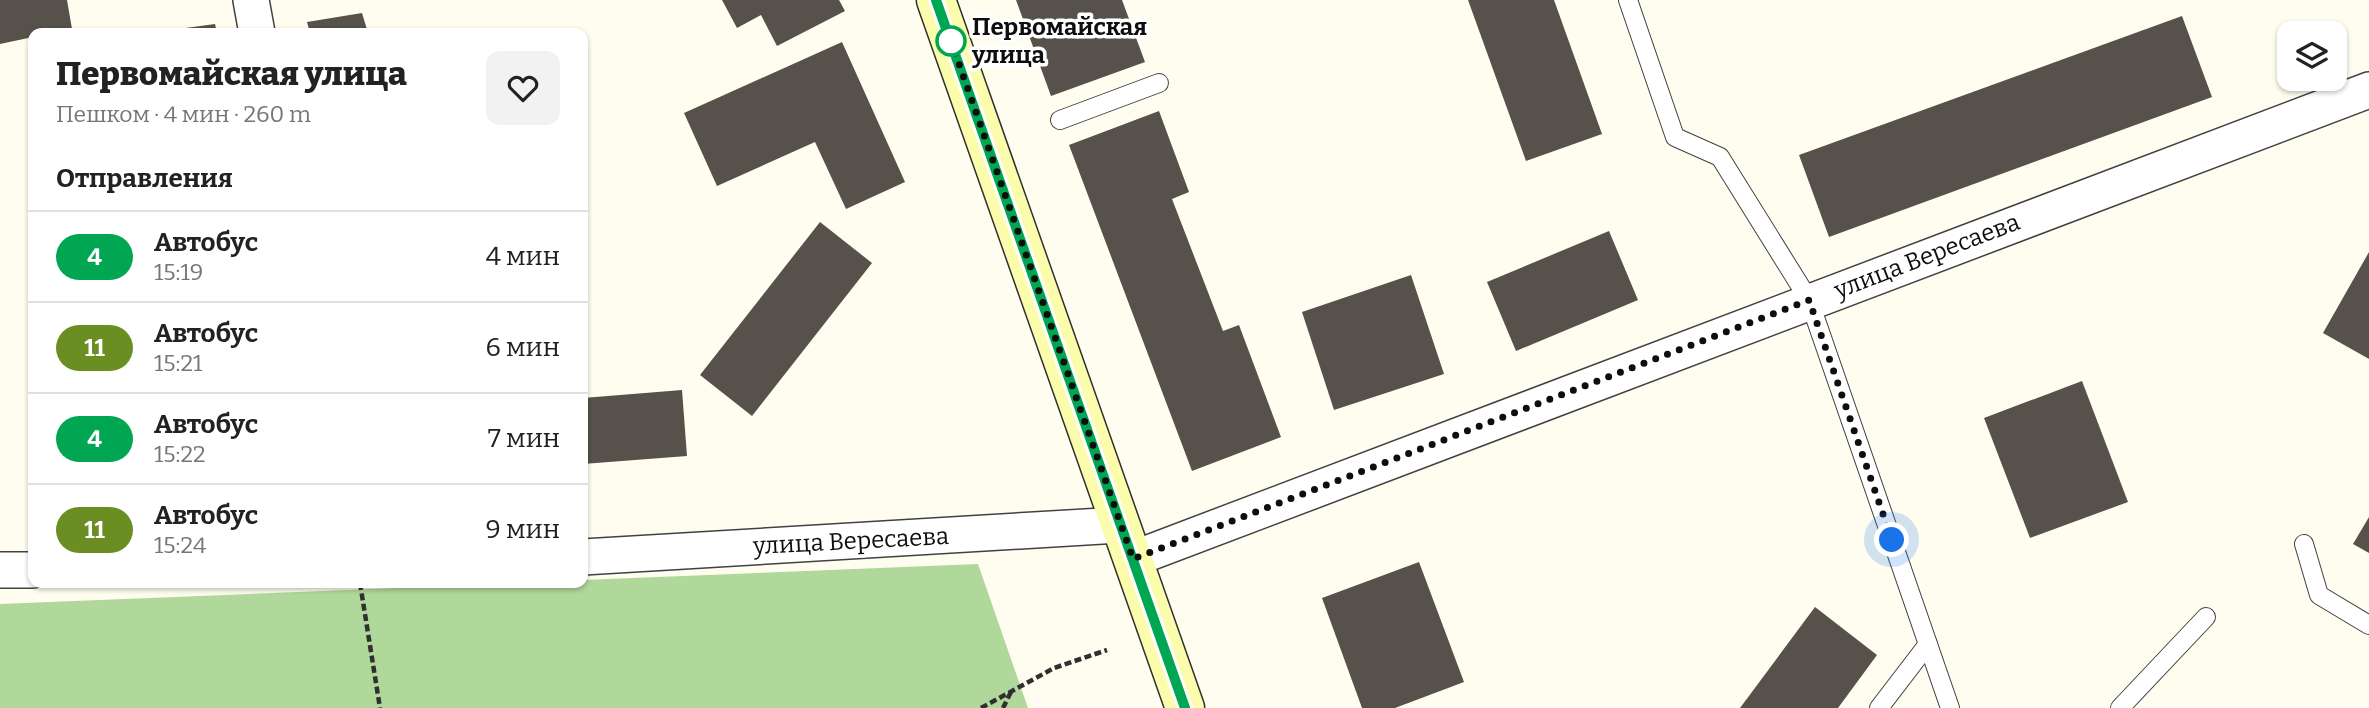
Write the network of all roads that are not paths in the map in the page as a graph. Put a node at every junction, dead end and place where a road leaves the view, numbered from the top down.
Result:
1 (251, 0) edge
2 (936, 0) edge
3 (1628, 0) edge
4 (256, 28) edge
5 (1159, 83) dead end
6 (2369, 90) edge
7 (1060, 120) dead end
8 (1809, 300) junction
9 (1126, 542) junction
10 (2304, 544) dead end
11 (588, 557) edge
12 (0, 570) edge
13 (28, 570) edge
14 (2206, 617) dead end
15 (2369, 625) edge
16 (1928, 644) junction
17 (1185, 708) edge
18 (1879, 708) edge
19 (1950, 708) edge
20 (2120, 708) edge

1 - 4 street
2 - 9 main road
3 - 8 lane
5 - 7 lane
6 - 8 street, улица Вересаева
8 - 9 street, улица Вересаева
8 - 16 lane
9 - 11 street, улица Вересаева
9 - 17 main road
10 - 15 lane
12 - 13 street
14 - 20 lane
16 - 18 lane
16 - 19 lane

